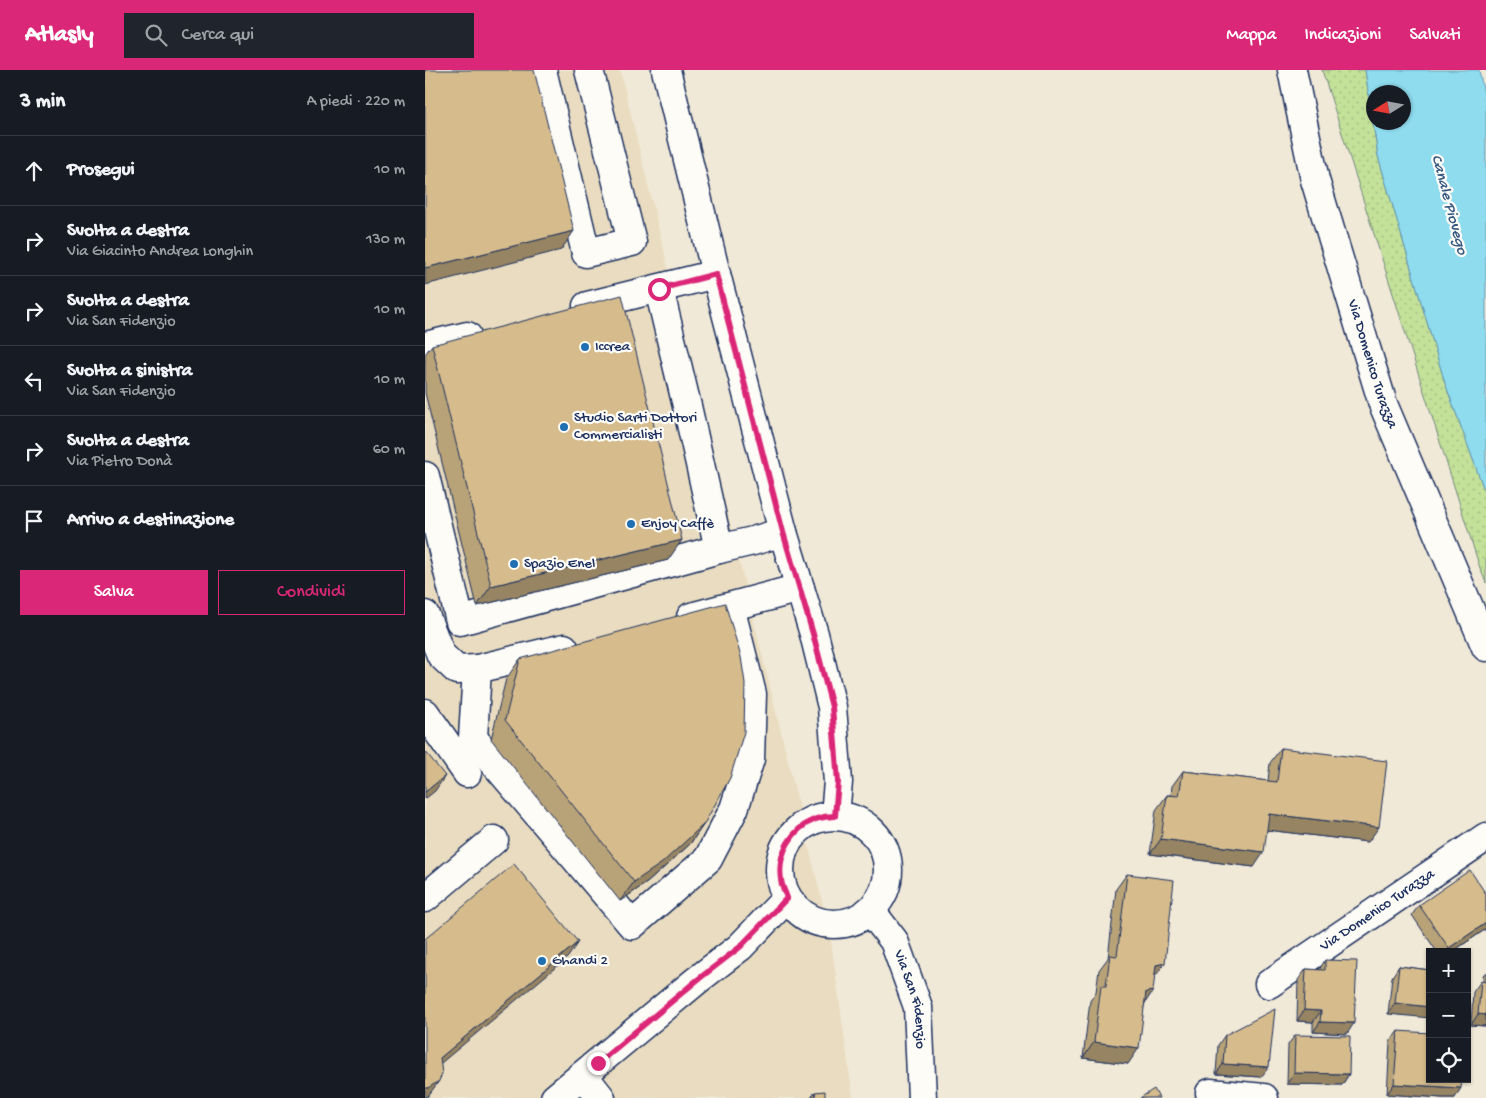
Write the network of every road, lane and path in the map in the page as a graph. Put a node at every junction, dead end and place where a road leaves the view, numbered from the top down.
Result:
1 (542, 70) edge
2 (589, 70) edge
3 (666, 70) edge
4 (1292, 70) edge
5 (716, 274) junction
6 (659, 289) junction
7 (565, 312) edge
8 (491, 330) edge
9 (425, 346) edge
10 (425, 476) edge
11 (783, 532) junction
12 (719, 549) junction
13 (800, 588) junction
14 (730, 607) junction
15 (425, 616) edge
16 (664, 623) edge
17 (589, 642) edge
18 (1486, 648) edge
19 (477, 669) junction
20 (425, 713) edge
21 (467, 773) dead end
22 (835, 816) junction
23 (1486, 837) edge
24 (494, 840) dead end
25 (425, 898) edge
26 (787, 898) junction
27 (871, 911) junction
28 (1269, 984) dead end
29 (583, 1075) junction
30 (1210, 1093) dead end
31 (555, 1098) edge
32 (601, 1098) edge
33 (922, 1098) edge
34 (1264, 1098) edge

1 - 2 street
3 - 5 street
4 - 18 street, Via Domenico Turazza
5 - 6 street
5 - 11 street
6 - 7 street
6 - 12 street
8 - 9 street
10 - 12 street
11 - 12 street
11 - 13 street
13 - 14 street
13 - 22 street
14 - 16 street
14 - 19 street
15 - 19 street
17 - 19 street
20 - 21 street
22 - 26 street
22 - 27 street
23 - 28 street, Via Domenico Turazza
24 - 25 street
26 - 27 street
26 - 29 street
27 - 33 street, Via San Fidenzio
29 - 31 street
29 - 32 street
30 - 34 street

